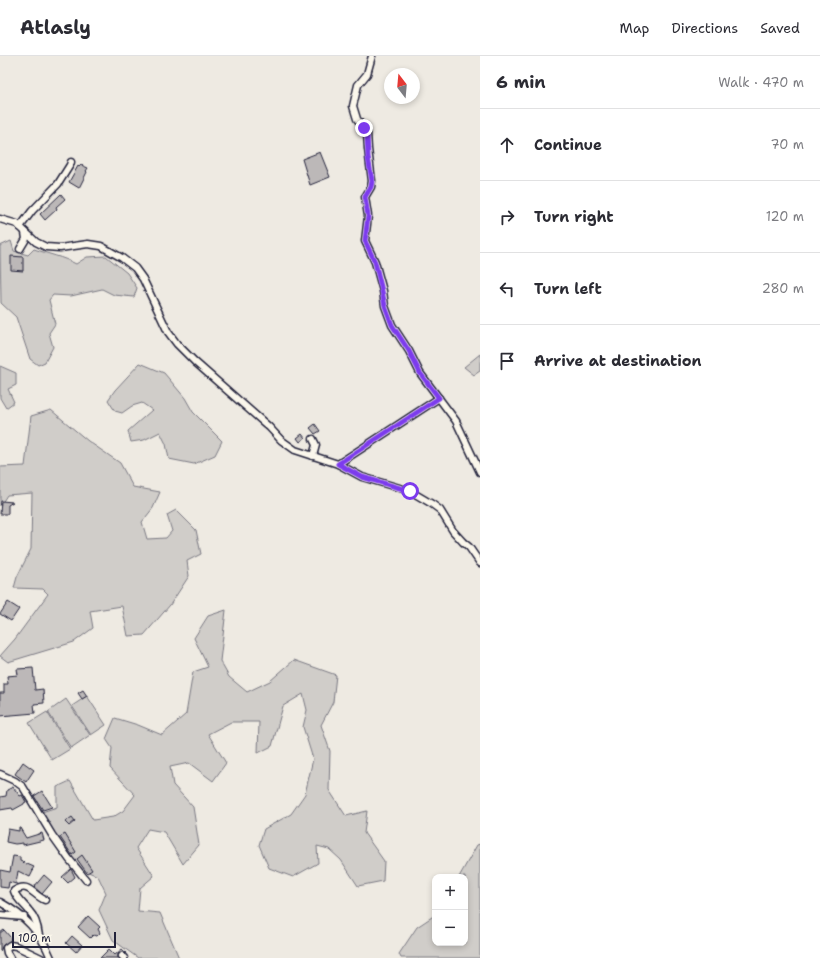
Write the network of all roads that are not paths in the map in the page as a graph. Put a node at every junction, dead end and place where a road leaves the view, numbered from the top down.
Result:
1 (372, 56) edge
2 (71, 162) dead end
3 (0, 219) edge
4 (20, 227) junction
5 (25, 232) junction
6 (20, 249) dead end
7 (439, 398) junction
8 (313, 439) dead end
9 (313, 456) junction
10 (338, 464) junction
11 (480, 472) edge
12 (480, 563) edge
13 (0, 774) edge
14 (86, 880) dead end
15 (45, 900) dead end
16 (0, 902) edge
17 (0, 915) edge
18 (24, 917) junction
19 (40, 936) junction
20 (10, 958) edge
21 (41, 958) edge
22 (51, 958) edge

1 - 7 street
2 - 4 street
3 - 4 street
4 - 5 street
5 - 6 street
5 - 9 street
7 - 10 street
7 - 11 street
8 - 9 street
9 - 10 street
10 - 12 street
13 - 14 street
15 - 19 street
16 - 18 street
17 - 18 street
18 - 19 street
19 - 22 street
20 - 21 street

